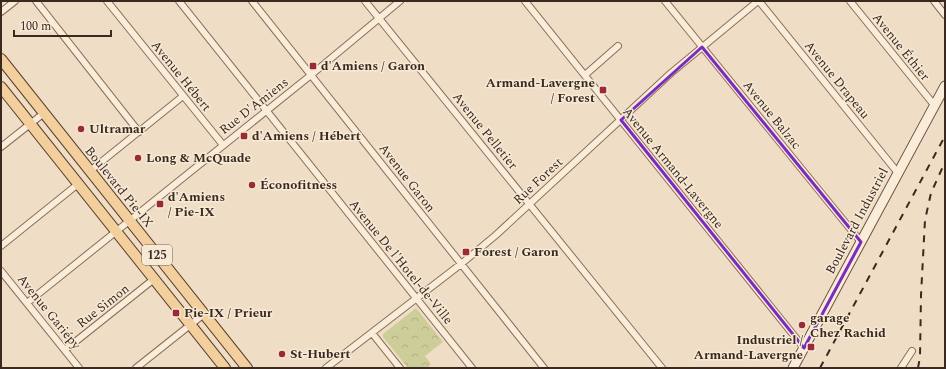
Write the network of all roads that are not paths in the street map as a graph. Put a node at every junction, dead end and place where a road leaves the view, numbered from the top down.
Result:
1 (15, 1) edge
2 (36, 1) edge
3 (107, 1) edge
4 (179, 1) edge
5 (252, 1) edge
6 (366, 1) edge
7 (400, 1) edge
8 (525, 1) edge
9 (665, 1) edge
10 (759, 1) edge
11 (850, 1) edge
12 (934, 1) edge
13 (1, 12) edge
14 (945, 14) edge
15 (380, 18) junction
16 (618, 46) dead end
17 (702, 47) junction
18 (1, 59) edge
19 (311, 75) junction
20 (585, 76) junction
21 (945, 86) edge
22 (1, 87) edge
23 (183, 96) junction
24 (935, 106) junction
25 (266, 110) junction
26 (44, 113) junction
27 (621, 120) junction
28 (30, 124) junction
29 (139, 132) junction
30 (223, 145) junction
31 (1, 147) edge
32 (90, 171) junction
33 (898, 173) junction
34 (78, 184) junction
35 (530, 204) junction
36 (129, 220) junction
37 (116, 231) junction
38 (861, 242) junction
39 (1, 246) edge
40 (461, 264) junction
41 (1, 271) edge
42 (154, 279) junction
43 (416, 298) junction
44 (27, 302) junction
45 (204, 314) junction
46 (191, 324) junction
47 (372, 333) junction
48 (804, 348) junction
49 (65, 350) junction
50 (912, 351) dead end
51 (79, 368) edge
52 (136, 368) edge
53 (225, 368) edge
54 (247, 368) edge
55 (326, 368) edge
56 (400, 368) edge
57 (472, 368) edge
58 (544, 368) edge
59 (662, 368) edge
60 (793, 368) edge
61 (901, 368) edge

1 - 13 street
2 - 29 street
3 - 23 street, Avenue Hébert
4 - 25 street, Avenue De l'Hotel-de-Ville
5 - 19 street, Avenue Garon
6 - 15 street, Avenue Pelletier
7 - 15 street, Rue D'Amiens
8 - 20 street, Avenue Armand-Lavergne
9 - 17 street, Avenue Balzac
10 - 17 street, Rue Forest
10 - 33 street, Avenue Drapeau
11 - 24 street, Avenue Éthier
12 - 14 street
15 - 19 street, Rue D'Amiens
15 - 35 street, Avenue Pelletier
16 - 20 street
17 - 27 street, Rue Forest
17 - 38 street, Avenue Balzac
18 - 26 main road, Boulevard Pie-IX / 125
19 - 25 street, Rue D'Amiens
19 - 40 street, Avenue Garon
20 - 27 street, Avenue Armand-Lavergne
21 - 24 street, Boulevard Industriel
22 - 28 main road, 125
23 - 29 street
23 - 30 street, Avenue Hébert
24 - 33 street, Boulevard Industriel
25 - 30 street, Rue D'Amiens
25 - 43 street, Avenue De l'Hotel-de-Ville
26 - 28 street
26 - 32 main road, Boulevard Pie-IX / 125
27 - 35 street, Rue Forest
27 - 48 street, Avenue Armand-Lavergne
28 - 31 street
28 - 34 main road, 125
29 - 32 street
30 - 36 street, Rue D'Amiens
32 - 36 main road, Boulevard Pie-IX / 125
33 - 38 street, Boulevard Industriel
34 - 37 main road, 125
34 - 39 street
35 - 40 street, Rue Forest
35 - 59 street, Avenue Pelletier
36 - 37 street, Rue D'Amiens
36 - 45 main road, Boulevard Pie-IX / 125
37 - 42 main road, 125
37 - 44 street, Rue D'Amiens
38 - 48 street, Boulevard Industriel
40 - 43 street, Rue Forest
40 - 58 street, Avenue Garon
41 - 44 street, Avenue Gariépy
42 - 46 main road, 125
42 - 49 street, Rue Simon
43 - 47 street, Rue Forest
43 - 57 street, Avenue De l'Hotel-de-Ville
44 - 49 street, Avenue Gariépy
45 - 46 street
45 - 54 main road, Boulevard Pie-IX / 125
46 - 52 street
46 - 53 main road, 125
47 - 55 street, Rue Forest
47 - 56 street
48 - 60 street, Boulevard Industriel
49 - 51 street, Avenue Gariépy
50 - 61 street

